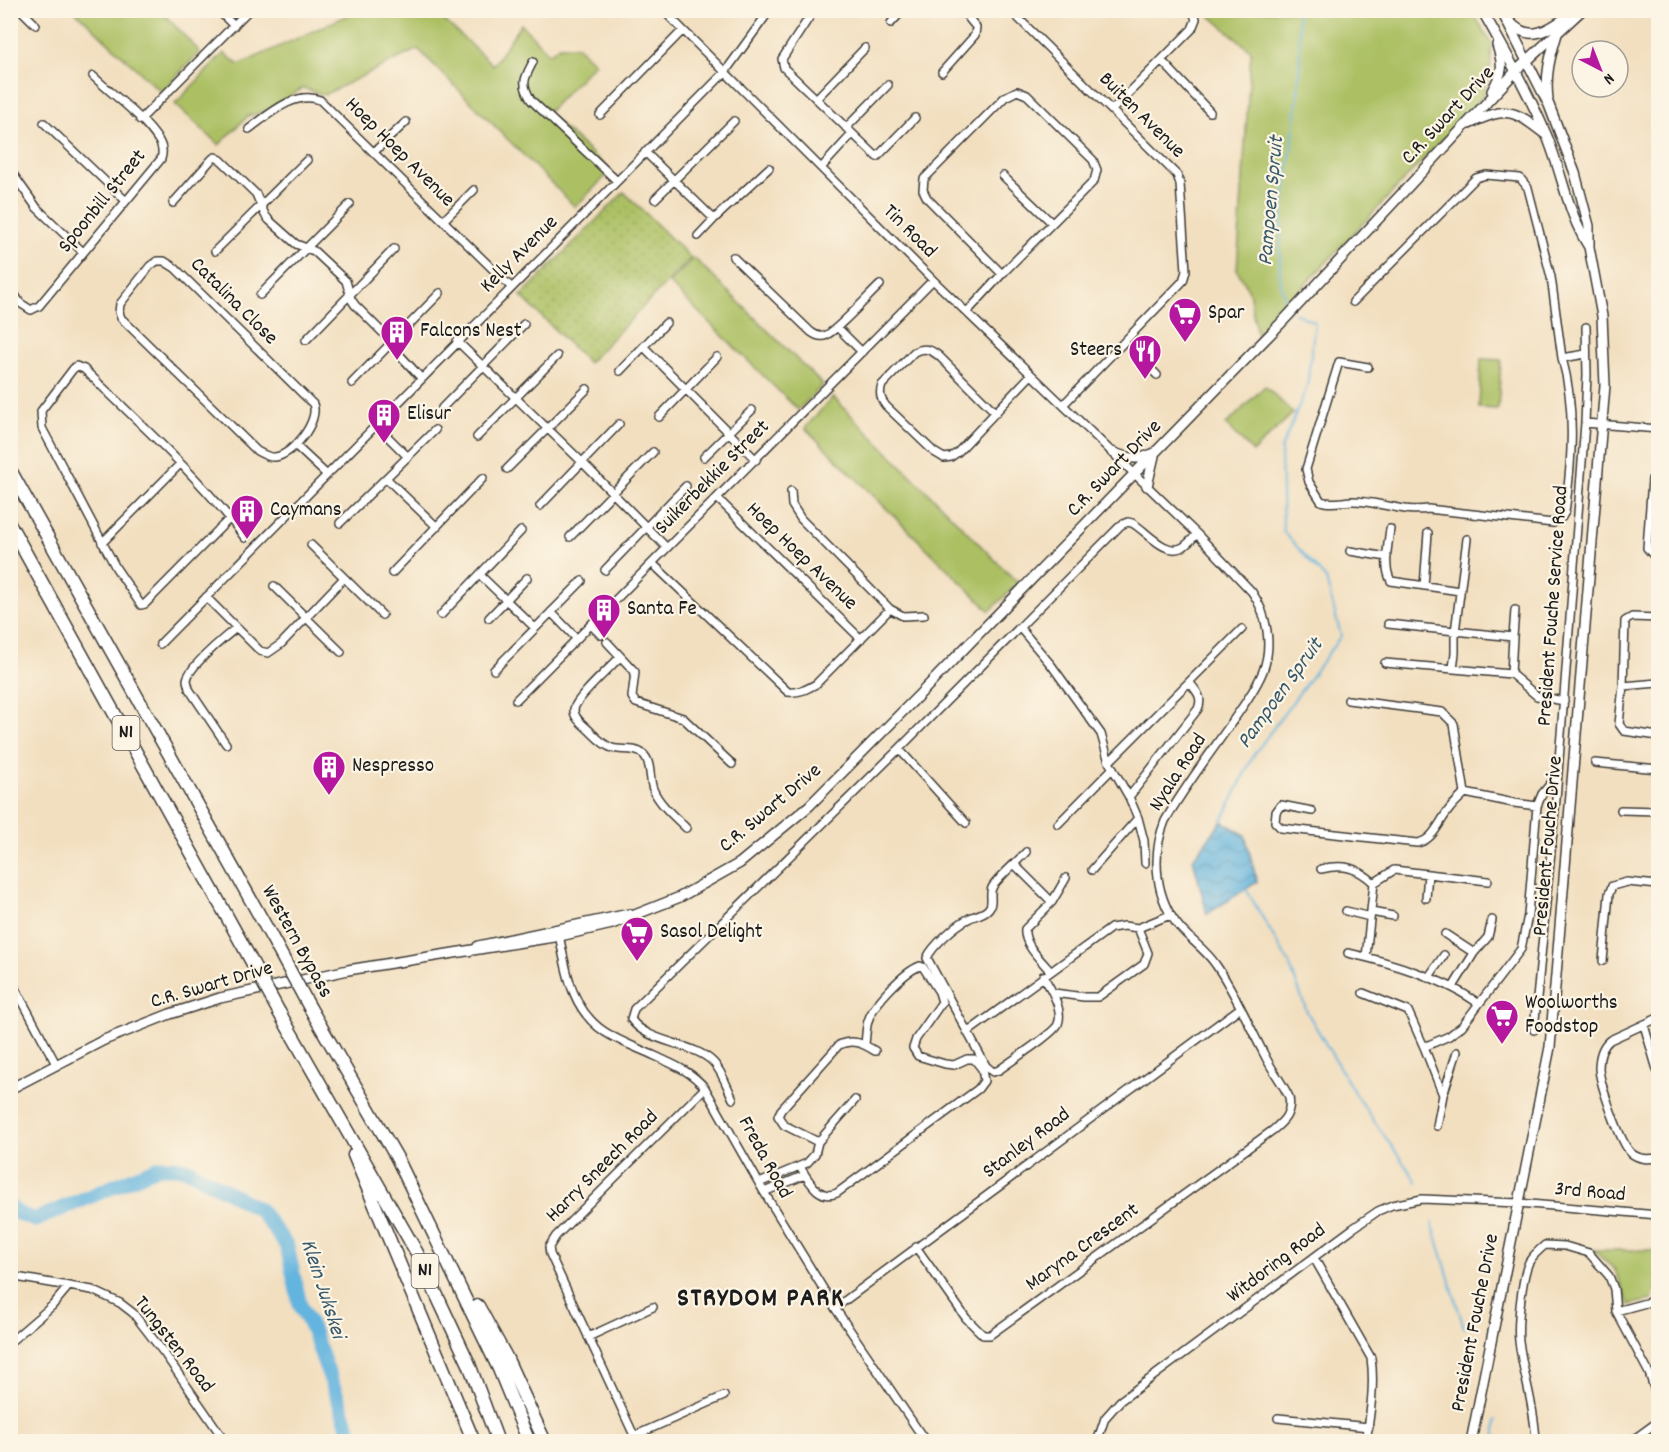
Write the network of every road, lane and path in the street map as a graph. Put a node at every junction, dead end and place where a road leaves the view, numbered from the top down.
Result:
1 (21, 10) edge
2 (218, 10) edge
3 (249, 10) edge
4 (663, 10) edge
5 (770, 10) edge
6 (814, 10) edge
7 (903, 10) edge
8 (962, 10) edge
9 (1010, 10) edge
10 (1192, 10) edge
11 (1482, 10) edge
12 (1576, 10) edge
13 (1582, 10) edge
14 (1501, 11) edge
15 (1489, 22) junction
16 (891, 23) dead end
17 (36, 25) dead end
18 (234, 26) junction
19 (683, 30) junction
20 (1557, 34) junction
21 (865, 48) dead end
22 (1162, 61) junction
23 (1526, 61) junction
24 (533, 62) dead end
25 (1516, 71) junction
26 (725, 72) junction
27 (942, 72) dead end
28 (93, 76) dead end
29 (888, 85) dead end
30 (816, 99) junction
31 (1485, 104) junction
32 (1549, 105) junction
33 (1112, 110) junction
34 (1210, 112) dead end
35 (600, 115) dead end
36 (915, 118) dead end
37 (140, 120) junction
38 (734, 121) dead end
39 (406, 122) dead end
40 (44, 123) dead end
41 (1465, 126) junction
42 (249, 129) dead end
43 (849, 131) junction
44 (1546, 136) junction
45 (375, 151) junction
46 (645, 152) junction
47 (307, 160) dead end
48 (769, 168) dead end
49 (821, 168) junction
50 (10, 170) edge
51 (1003, 176) dead end
52 (674, 180) junction
53 (617, 181) junction
54 (474, 190) dead end
55 (655, 199) dead end
56 (126, 201) junction
57 (173, 203) dead end
58 (350, 204) dead end
59 (261, 206) junction
60 (714, 219) junction
61 (444, 220) junction
62 (1053, 223) junction
63 (698, 236) dead end
64 (1589, 247) junction
65 (306, 248) junction
66 (394, 249) dead end
67 (215, 251) dead end
68 (83, 252) junction
69 (733, 257) dead end
70 (1002, 274) junction
71 (933, 280) junction
72 (880, 285) dead end
73 (10, 287) edge
74 (511, 287) junction
75 (440, 293) dead end
76 (260, 295) dead end
77 (350, 295) junction
78 (1353, 302) dead end
79 (967, 312) junction
80 (666, 323) dead end
81 (524, 324) dead end
82 (837, 327) junction
83 (1586, 327) dead end
84 (306, 340) dead end
85 (457, 341) junction
86 (391, 343) junction
87 (644, 348) junction
88 (862, 352) junction
89 (1586, 354) junction
90 (557, 356) dead end
91 (717, 357) dead end
92 (1562, 358) junction
93 (1147, 365) dead end
94 (483, 366) junction
95 (1368, 367) dead end
96 (620, 371) dead end
97 (1031, 375) junction
98 (1157, 375) dead end
99 (421, 378) junction
100 (352, 383) dead end
101 (587, 389) dead end
102 (685, 390) junction
103 (517, 397) junction
104 (1063, 405) junction
105 (442, 408) dead end
106 (752, 410) dead end
107 (996, 413) junction
108 (659, 417) dead end
109 (1585, 423) junction
110 (619, 424) dead end
111 (1603, 424) junction
112 (376, 425) junction
113 (548, 429) junction
114 (1659, 429) edge
115 (435, 430) dead end
116 (729, 434) junction
117 (477, 437) dead end
118 (296, 446) junction
119 (653, 452) dead end
120 (1112, 452) junction
121 (1156, 453) junction
122 (408, 457) junction
123 (704, 457) dead end
124 (756, 460) junction
125 (582, 462) junction
126 (180, 464) junction
127 (10, 470) edge
128 (507, 470) dead end
129 (1659, 472) edge
130 (1135, 474) junction
131 (327, 475) junction
132 (483, 478) dead end
133 (387, 479) junction
134 (686, 486) dead end
135 (1147, 486) junction
136 (791, 491) dead end
137 (613, 493) junction
138 (718, 499) junction
139 (540, 506) dead end
140 (230, 518) junction
141 (340, 523) dead end
142 (10, 525) edge
143 (437, 527) junction
144 (646, 527) junction
145 (1390, 529) dead end
146 (521, 531) dead end
147 (1428, 533) dead end
148 (1197, 534) junction
149 (570, 537) dead end
150 (1467, 539) dead end
151 (249, 542) junction
152 (102, 543) junction
153 (311, 545) dead end
154 (667, 548) junction
155 (1350, 551) dead end
156 (1387, 557) junction
157 (1659, 558) edge
158 (652, 563) junction
159 (605, 570) dead end
160 (392, 573) dead end
161 (480, 575) junction
162 (344, 578) junction
163 (527, 578) dead end
164 (582, 581) dead end
165 (274, 586) dead end
166 (1424, 586) junction
167 (1460, 591) junction
168 (206, 597) junction
169 (506, 600) junction
170 (890, 609) junction
171 (1515, 610) dead end
172 (552, 612) junction
173 (382, 615) dead end
174 (441, 615) dead end
175 (924, 615) dead end
176 (306, 618) junction
177 (489, 618) dead end
178 (1659, 618) edge
179 (1388, 624) dead end
180 (591, 625) junction
181 (236, 628) junction
182 (535, 628) junction
183 (1020, 628) junction
184 (1242, 629) dead end
185 (1455, 632) junction
186 (601, 635) dead end
187 (1513, 637) junction
188 (577, 639) junction
189 (861, 639) junction
190 (607, 642) dead end
191 (160, 644) dead end
192 (341, 652) dead end
193 (620, 657) junction
194 (1385, 663) dead end
195 (1453, 668) junction
196 (494, 670) dead end
197 (1510, 674) junction
198 (1190, 683) junction
199 (1659, 683) edge
200 (1623, 686) junction
201 (516, 700) dead end
202 (1348, 700) dead end
203 (1564, 701) junction
204 (1659, 736) edge
205 (226, 744) dead end
206 (899, 749) junction
207 (1595, 763) dead end
208 (732, 764) dead end
209 (1111, 765) junction
210 (1659, 769) edge
211 (1557, 776) junction
212 (1466, 793) junction
213 (1129, 796) junction
214 (1537, 806) junction
215 (1621, 810) dead end
216 (1658, 810) edge
217 (1312, 811) dead end
218 (1138, 818) junction
219 (966, 823) dead end
220 (1058, 824) dead end
221 (686, 828) dead end
222 (1026, 852) dead end
223 (1145, 863) dead end
224 (1015, 865) junction
225 (1321, 869) dead end
226 (1092, 870) dead end
227 (1428, 874) junction
228 (1066, 878) dead end
229 (1488, 881) dead end
230 (1374, 883) junction
231 (1659, 885) edge
232 (1425, 898) dead end
233 (1052, 902) junction
234 (1346, 911) dead end
235 (1371, 914) junction
236 (1170, 915) junction
237 (1393, 916) dead end
238 (1492, 920) dead end
239 (1138, 928) junction
240 (559, 933) junction
241 (1446, 934) dead end
242 (1348, 953) dead end
243 (1474, 953) junction
244 (1444, 955) dead end
245 (1366, 957) junction
246 (1604, 961) dead end
247 (1046, 974) junction
248 (10, 978) edge
249 (1428, 978) junction
250 (1453, 987) junction
251 (1054, 993) junction
252 (1363, 993) dead end
253 (1479, 1004) junction
254 (1240, 1008) junction
255 (1659, 1018) edge
256 (1644, 1025) junction
257 (1534, 1030) dead end
258 (968, 1032) junction
259 (865, 1044) junction
260 (1424, 1047) junction
261 (875, 1051) dead end
262 (1457, 1052) dead end
263 (56, 1064) junction
264 (1659, 1073) edge
265 (705, 1088) junction
266 (10, 1089) edge
267 (1443, 1095) junction
268 (733, 1099) dead end
269 (855, 1100) dead end
270 (336, 1108) junction
271 (1288, 1114) joint
272 (1437, 1126) dead end
273 (818, 1142) junction
274 (397, 1158) junction
275 (1659, 1158) edge
276 (800, 1167) junction
277 (805, 1175) junction
278 (759, 1183) junction
279 (764, 1192) junction
280 (1518, 1203) junction
281 (1659, 1215) edge
282 (916, 1247) junction
283 (1314, 1258) junction
284 (10, 1276) edge
285 (68, 1287) junction
286 (1658, 1298) edge
287 (653, 1307) dead end
288 (835, 1308) junction
289 (1616, 1311) junction
290 (588, 1337) junction
291 (10, 1342) edge
292 (1659, 1344) edge
293 (724, 1396) dead end
294 (1659, 1400) edge
295 (1278, 1418) dead end
296 (1659, 1419) edge
297 (1369, 1427) junction
298 (635, 1439) edge
299 (225, 1441) edge
300 (923, 1441) edge
301 (474, 1442) edge
302 (498, 1442) edge
303 (529, 1442) edge
304 (545, 1442) edge
305 (1097, 1442) edge
306 (1366, 1442) edge
307 (1471, 1442) edge
308 (1536, 1442) edge
309 (1630, 1442) edge

1 - 17 street
2 - 18 street
3 - 18 street
4 - 19 street, Tin Road
5 - 26 street, Kelly Avenue
6 - 30 street
7 - 16 street
8 - 27 street
9 - 33 street, Buiten Avenue
10 - 22 street
11 - 15 street, President Fouche Drive
12 - 14 street
13 - 20 street, C.R. Swart Drive
14 - 23 street, President Fouche Drive
15 - 25 street, President Fouche Drive
15 - 31 street
18 - 37 street
19 - 26 street, Tin Road
19 - 35 street
20 - 23 street, C.R. Swart Drive
20 - 32 street
21 - 30 street
22 - 33 street
22 - 34 street
23 - 25 street, C.R. Swart Drive
23 - 32 street, President Fouche Drive
24 - 53 street
25 - 31 street, C.R. Swart Drive
25 - 44 street, President Fouche Drive
26 - 46 street, Kelly Avenue
26 - 49 street, Tin Road
28 - 37 street
29 - 43 street
30 - 43 street
31 - 41 street, C.R. Swart Drive
32 - 64 street, President Fouche Drive
33 - 104 street, Buiten Avenue
36 - 43 street
37 - 56 street, Spoonbill Street
38 - 52 street
39 - 45 street
40 - 56 street
41 - 44 street
41 - 121 street, C.R. Swart Drive
42 - 45 street, Hoep Hoep Avenue
43 - 49 street
44 - 64 street, President Fouche Drive
45 - 61 street, Hoep Hoep Avenue
46 - 52 street
46 - 53 street, Kelly Avenue
47 - 59 street
48 - 60 street
49 - 71 street, Tin Road
50 - 68 street
51 - 62 street
52 - 55 street
52 - 60 street
53 - 74 street, Kelly Avenue
54 - 61 street
56 - 68 street, Spoonbill Street
57 - 59 street
58 - 65 street
59 - 65 street
59 - 67 street
60 - 63 street
61 - 74 street, Hoep Hoep Avenue
62 - 70 street
62 - 70 street
64 - 111 street, President Fouche Drive
65 - 76 street
65 - 77 street
66 - 77 street
68 - 73 street, Spoonbill Street
69 - 82 street
70 - 79 street
71 - 79 street, Tin Road
71 - 88 street, Suikerbekkie Street
72 - 82 street
74 - 85 street, Kelly Avenue
75 - 86 street
77 - 84 street
77 - 86 street
78 - 92 street
79 - 97 street, Tin Road
80 - 87 street
81 - 94 street
82 - 88 street
83 - 89 street, President Fouche Service Road
85 - 94 street
85 - 99 street, Kelly Avenue
86 - 99 street
86 - 100 street
87 - 96 street
87 - 102 street
88 - 124 street, Suikerbekkie Street
89 - 92 street
89 - 109 street, President Fouche Service Road
90 - 103 street
91 - 102 street
92 - 95 street
93 - 98 street
94 - 103 street
94 - 105 street
97 - 104 street, Tin Road
97 - 107 street
99 - 112 street, Kelly Avenue
101 - 113 street
102 - 108 street
102 - 116 street
103 - 113 street
103 - 117 street
104 - 120 street, Tin Road
106 - 116 street
107 - 107 street
109 - 111 street
109 - 203 street, President Fouche Service Road
110 - 125 street
111 - 114 street
111 - 280 street, President Fouche Drive
112 - 122 street
112 - 131 street, Kelly Avenue
113 - 125 street
113 - 128 street
115 - 122 street
116 - 123 street
116 - 124 street
118 - 118 street, Catalina Close
118 - 131 street
119 - 137 street
120 - 121 street
120 - 130 street, Tin Road
121 - 130 street, C.R. Swart Drive
121 - 135 street
122 - 133 street
124 - 138 street, Suikerbekkie Street
125 - 137 street
125 - 139 street
126 - 140 street
126 - 152 street
126 - 152 street
127 - 274 highway, Western Bypass / N1, bridge
129 - 157 street
130 - 135 street, Nyala Road
130 - 240 street, C.R. Swart Drive
131 - 151 street, Kelly Avenue
132 - 143 street
133 - 141 street
133 - 143 street
134 - 144 street
135 - 148 street, Nyala Road
136 - 170 street
137 - 144 street
137 - 149 street
138 - 154 street, Suikerbekkie Street
138 - 189 street, Hoep Hoep Avenue
140 - 151 street
140 - 152 street
142 - 270 highway, N1, bridge
143 - 160 street
144 - 154 street
144 - 159 street
145 - 156 street
146 - 161 street
147 - 166 street
148 - 183 street
148 - 236 street, Nyala Road
150 - 167 street
151 - 168 street, Kelly Avenue
153 - 162 street
154 - 158 street, Suikerbekkie Street
155 - 156 street
156 - 166 street
158 - 180 street, Suikerbekkie Street
158 - 189 street
161 - 169 street
161 - 174 street
162 - 173 street
162 - 176 street
163 - 169 street
164 - 172 street
165 - 176 street
166 - 167 street
167 - 185 street
168 - 181 street
168 - 191 street, Kelly Avenue
169 - 177 street
169 - 182 street
170 - 175 street
170 - 189 street
171 - 187 street
172 - 182 street
172 - 188 street
176 - 181 street
176 - 192 street
178 - 200 street
179 - 185 street
180 - 186 street
180 - 188 street, Suikerbekkie Street
181 - 205 street
182 - 196 street
183 - 206 street
183 - 209 street
184 - 198 street
185 - 187 street
185 - 195 street
187 - 197 street
188 - 201 street, Suikerbekkie Street
190 - 193 street
193 - 208 street
193 - 221 street
194 - 195 street
195 - 197 street
197 - 203 street
198 - 209 street
198 - 213 street
199 - 200 street
200 - 204 street
202 - 212 street
203 - 211 street, President Fouche Service Road
206 - 219 street
206 - 268 street
207 - 210 street
209 - 213 street
209 - 220 street
211 - 214 street
211 - 257 street, President Fouche Service Road
212 - 214 street
212 - 217 street
213 - 218 street
214 - 253 street
215 - 216 street
218 - 223 street
218 - 226 street
222 - 224 street
224 - 233 street
224 - 258 street
225 - 230 street
227 - 229 street
227 - 230 street
227 - 232 street
228 - 233 street
230 - 235 street
231 - 246 street
233 - 247 street
234 - 235 street
235 - 237 street
235 - 245 street
236 - 239 street
236 - 254 street, Nyala Road
238 - 243 street
239 - 247 street
239 - 251 street
240 - 263 street, C.R. Swart Drive
240 - 265 street, Freda Road
241 - 243 street
242 - 245 street
243 - 250 street
244 - 249 street
245 - 249 street
247 - 251 street
247 - 258 street
248 - 263 street
249 - 250 street
250 - 253 street
251 - 258 street
252 - 260 street
253 - 260 street
254 - 271 street, Nyala Road
254 - 282 street, Stanley Road
255 - 256 street
256 - 264 street
256 - 275 street
259 - 261 street
259 - 273 street
259 - 277 street
260 - 267 street
262 - 267 street
263 - 266 street, C.R. Swart Drive
265 - 278 street, Freda Road
265 - 290 street, Harry Sneech Road
267 - 272 street
269 - 273 street
270 - 301 highway
270 - 302 highway, N1
271 - 282 street, Maryna Crescent
273 - 276 street
274 - 303 highway, Western Bypass / N1
274 - 304 highway
276 - 277 street
276 - 278 street
277 - 279 street
278 - 279 street, Freda Road
279 - 288 street, Freda Road
280 - 281 street, 3rd Road
280 - 283 street, Witdoring Road
280 - 307 street, President Fouche Drive
282 - 288 street, Stanley Road
283 - 297 street
283 - 305 street, Witdoring Road
284 - 285 street, Tungsten Road
285 - 291 street
285 - 299 street, Tungsten Road
286 - 289 street
286 - 292 street
287 - 290 street
288 - 300 street, Freda Road
289 - 294 street
289 - 308 street
290 - 298 street, Harry Sneech Road
293 - 298 street
295 - 297 street
296 - 309 street
297 - 306 street

